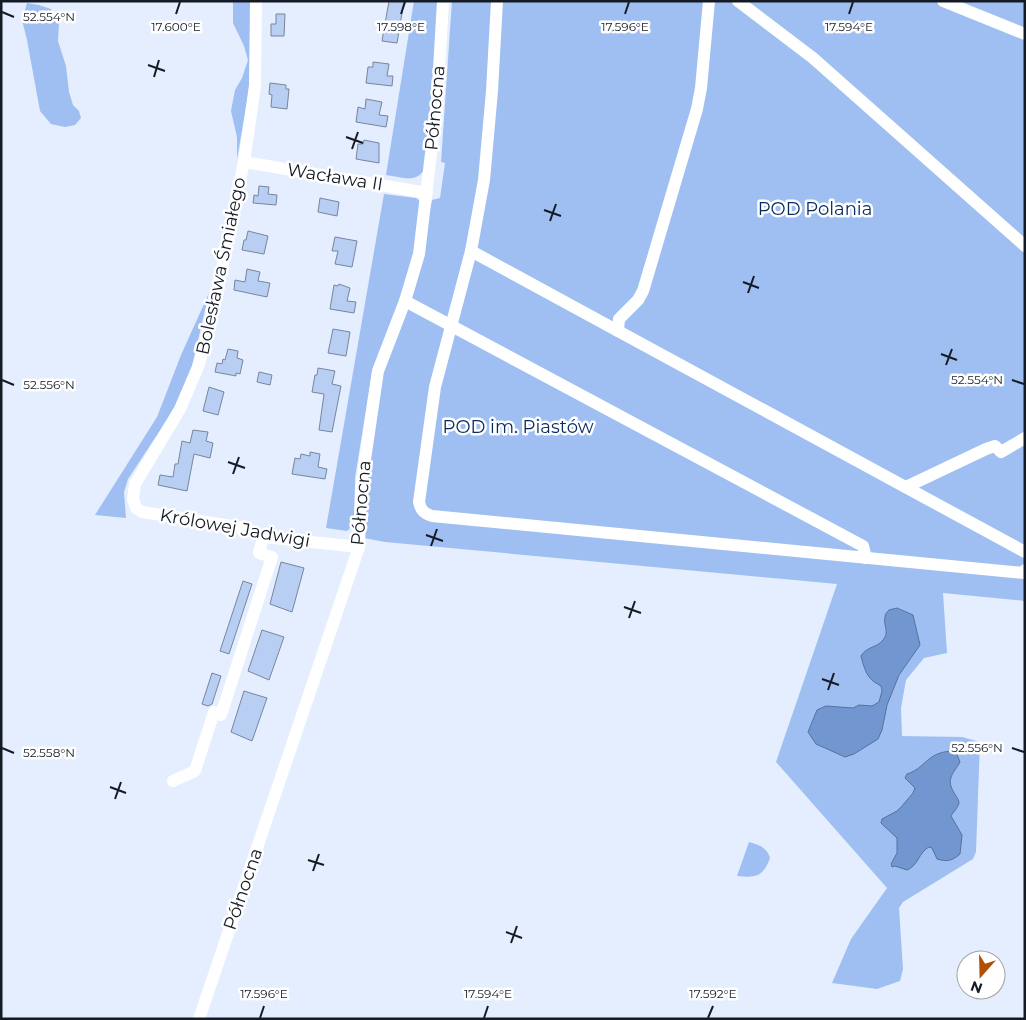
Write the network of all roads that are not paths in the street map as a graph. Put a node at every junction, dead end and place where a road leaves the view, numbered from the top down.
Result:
1 (256, 1) edge
2 (443, 1) edge
3 (497, 1) edge
4 (709, 1) edge
5 (738, 1) edge
6 (943, 1) edge
7 (1025, 34) edge
8 (244, 162) junction
9 (427, 192) junction
10 (1025, 246) edge
11 (471, 251) junction
12 (405, 301) junction
13 (450, 324) junction
14 (618, 331) junction
15 (1025, 438) edge
16 (906, 487) junction
17 (142, 512) joint
18 (263, 537) junction
19 (359, 547) junction
20 (1025, 552) edge
21 (866, 558) junction
22 (1025, 570) edge
23 (173, 781) dead end
24 (199, 1019) edge

1 - 8 street, Bolesława Śmiałego
2 - 9 street, Północna
3 - 11 street
4 - 14 street
5 - 10 street
6 - 7 street
8 - 9 street, Wacława II
8 - 17 street, Bolesława Śmiałego
9 - 12 street, Północna
11 - 13 street
11 - 14 street
12 - 13 street
12 - 19 street, Północna
13 - 21 street
13 - 21 street
14 - 16 street
15 - 16 street
16 - 20 street
17 - 18 street, Królowej Jadwigi
18 - 19 street, Królowej Jadwigi
18 - 23 street
19 - 24 street, Północna
21 - 22 street

